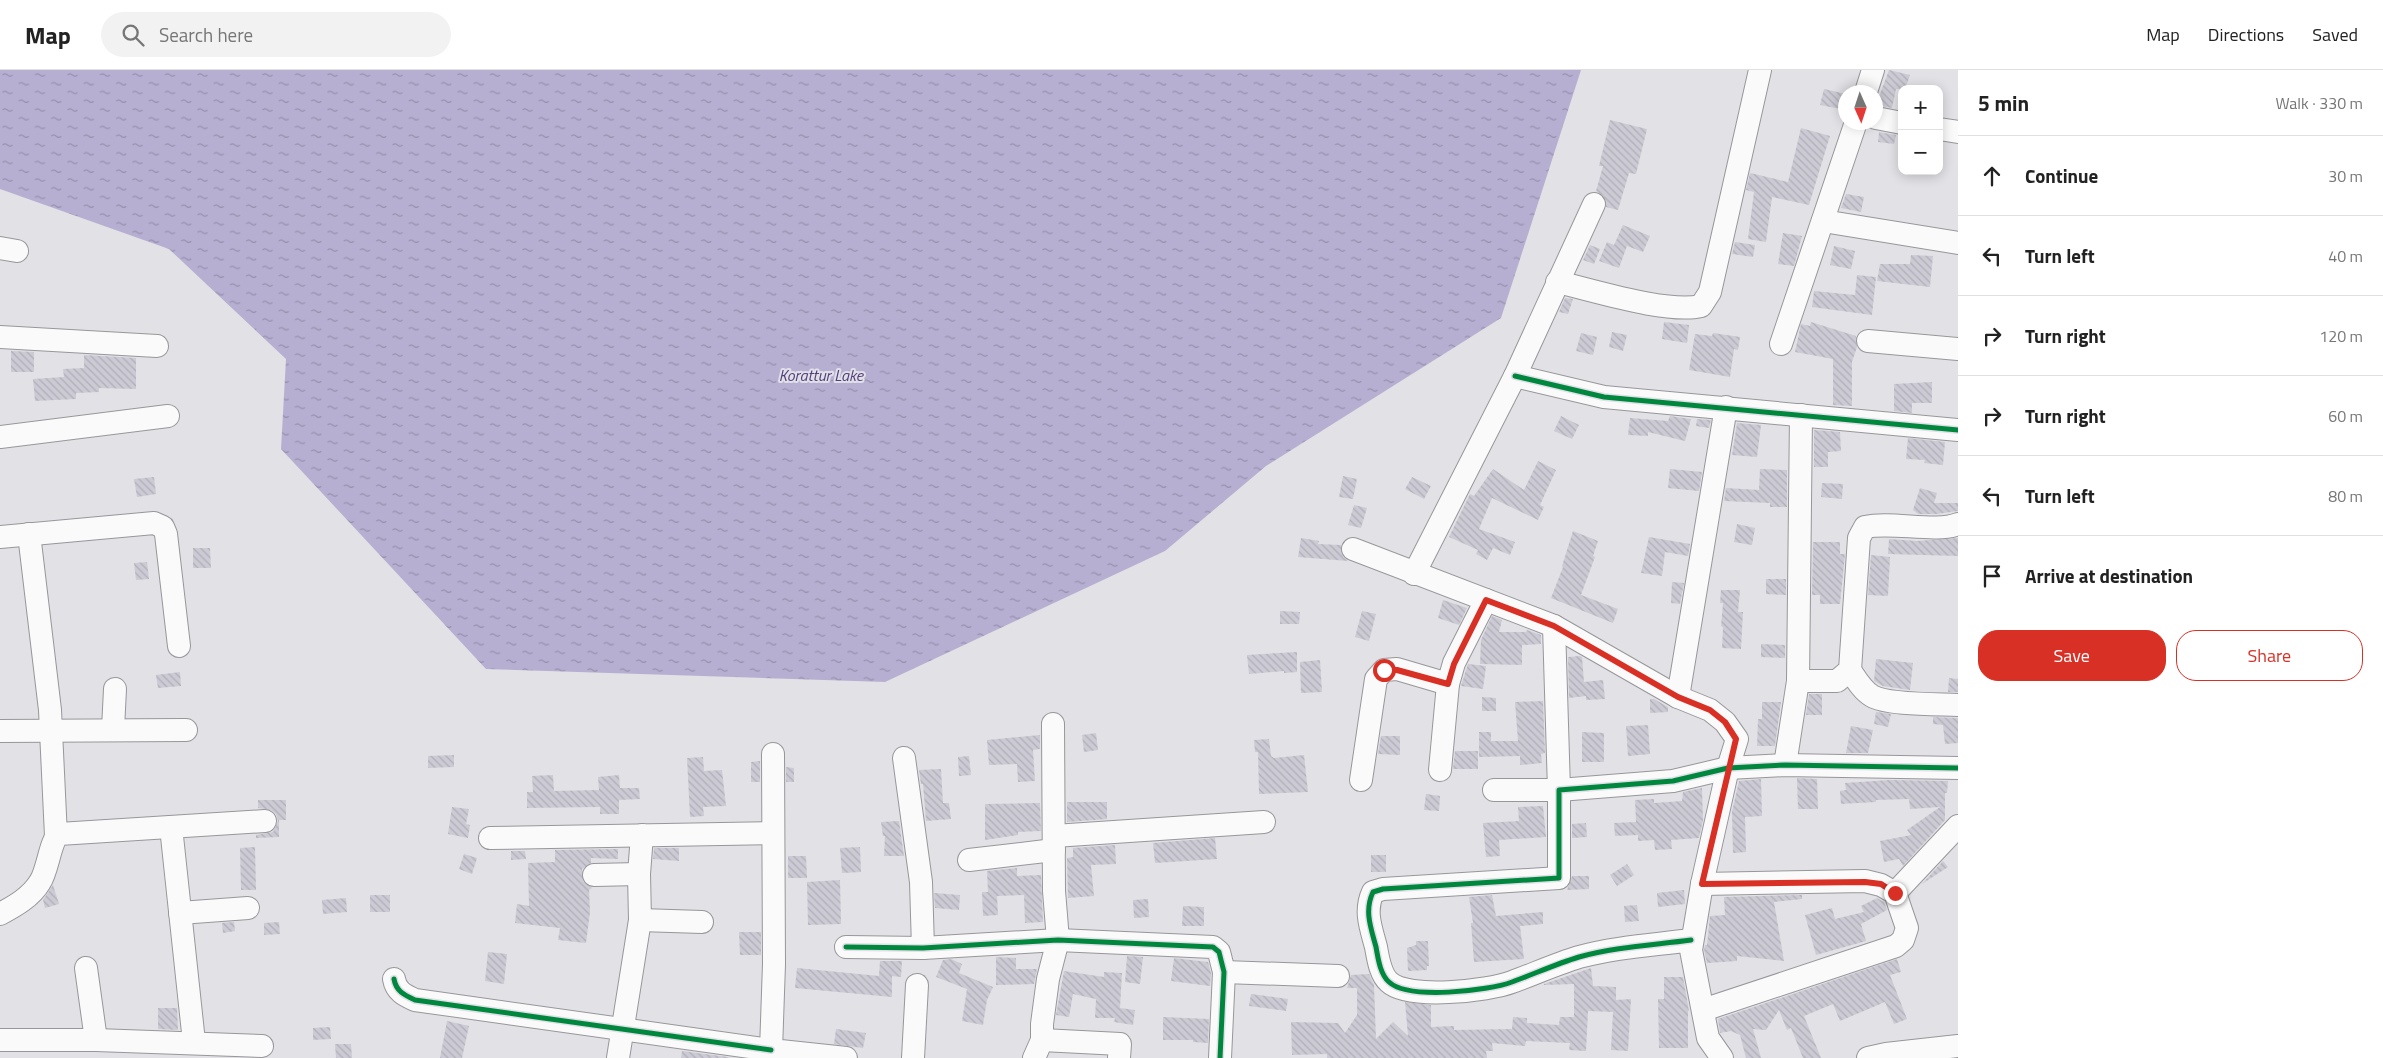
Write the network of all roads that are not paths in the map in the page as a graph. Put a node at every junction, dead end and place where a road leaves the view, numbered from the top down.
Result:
1 (1760, 70) edge
2 (1873, 70) edge
3 (1868, 85) edge
4 (1853, 130) edge
5 (1943, 130) edge
6 (1958, 132) edge
7 (1594, 204) dead end
8 (1823, 221) junction
9 (1958, 243) edge
10 (1557, 282) junction
11 (0, 337) edge
12 (1868, 341) dead end
13 (1781, 344) dead end
14 (157, 346) dead end
15 (1958, 349) edge
16 (1516, 376) junction
17 (1726, 407) junction
18 (1801, 415) junction
19 (168, 416) dead end
20 (1958, 430) edge
21 (0, 437) edge
22 (1958, 524) edge
23 (29, 534) junction
24 (0, 537) edge
25 (1353, 549) dead end
26 (1414, 574) junction
27 (1486, 600) junction
28 (1554, 626) junction
29 (179, 646) dead end
30 (1850, 670) junction
31 (1798, 682) junction
32 (1448, 684) junction
33 (114, 689) dead end
34 (1678, 697) junction
35 (1958, 705) edge
36 (1053, 724) dead end
37 (113, 729) junction
38 (52, 730) junction
39 (186, 730) dead end
40 (0, 731) edge
41 (773, 754) dead end
42 (904, 758) dead end
43 (1785, 765) junction
44 (1728, 768) junction
45 (1958, 768) edge
46 (1440, 770) dead end
47 (1361, 780) dead end
48 (1494, 790) dead end
49 (1559, 790) junction
50 (265, 821) dead end
51 (1264, 822) dead end
52 (1958, 826) edge
53 (171, 827) junction
54 (773, 833) junction
55 (642, 834) junction
56 (56, 836) junction
57 (490, 838) dead end
58 (1054, 843) junction
59 (969, 860) dead end
60 (639, 874) junction
61 (594, 875) dead end
62 (1702, 884) junction
63 (1895, 893) junction
64 (248, 908) dead end
65 (180, 913) junction
66 (0, 914) edge
67 (640, 920) junction
68 (702, 922) dead end
69 (1058, 940) junction
70 (1691, 940) junction
71 (846, 947) dead end
72 (923, 948) junction
73 (86, 968) dead end
74 (1224, 972) junction
75 (1338, 976) dead end
76 (394, 979) dead end
77 (917, 985) dead end
78 (1703, 1010) junction
79 (623, 1028) junction
80 (0, 1040) edge
81 (96, 1040) junction
82 (194, 1042) junction
83 (262, 1046) dead end
84 (1958, 1046) edge
85 (1038, 1049) edge
86 (770, 1050) junction
87 (742, 1052) edge
88 (618, 1058) edge
89 (846, 1058) edge
90 (913, 1058) edge
91 (1119, 1058) edge
92 (1220, 1058) edge
93 (1722, 1058) edge
94 (1868, 1058) edge

1 - 10 street
2 - 3 street
4 - 8 street
5 - 6 street
7 - 10 street
8 - 9 street
8 - 13 street
10 - 16 street
11 - 14 street
12 - 15 street
16 - 17 street
16 - 26 street
17 - 18 street
17 - 34 street
18 - 20 street
18 - 31 street
19 - 21 street
22 - 30 street
23 - 24 street
23 - 29 street
23 - 38 street
25 - 26 street
26 - 27 street
27 - 28 street
27 - 32 street
28 - 34 street
28 - 49 street
30 - 31 street
30 - 35 street
31 - 43 street
32 - 46 street
32 - 47 street
33 - 37 street
34 - 44 street
36 - 58 street
37 - 38 street
37 - 39 street
38 - 40 street
38 - 56 street
41 - 54 street
42 - 72 street
43 - 44 street
43 - 45 street
44 - 49 street
44 - 62 street
48 - 49 street
49 - 70 street
50 - 53 street
51 - 58 street
52 - 63 street
53 - 56 street
53 - 65 street
54 - 55 street
54 - 86 street
55 - 57 street
55 - 60 street
56 - 66 street
58 - 59 street
58 - 69 street
60 - 61 street
60 - 67 street
62 - 63 street
62 - 70 street
63 - 78 street
64 - 65 street
65 - 82 street
67 - 68 street
67 - 79 street
69 - 72 street
69 - 74 street
69 - 85 street
70 - 78 street
71 - 72 street
73 - 81 street
74 - 75 street
74 - 92 street
76 - 79 street
77 - 90 street
78 - 93 street
79 - 87 street
79 - 88 street
80 - 81 street
81 - 82 street
82 - 83 street
84 - 94 street
85 - 91 street
86 - 87 street
86 - 89 street

